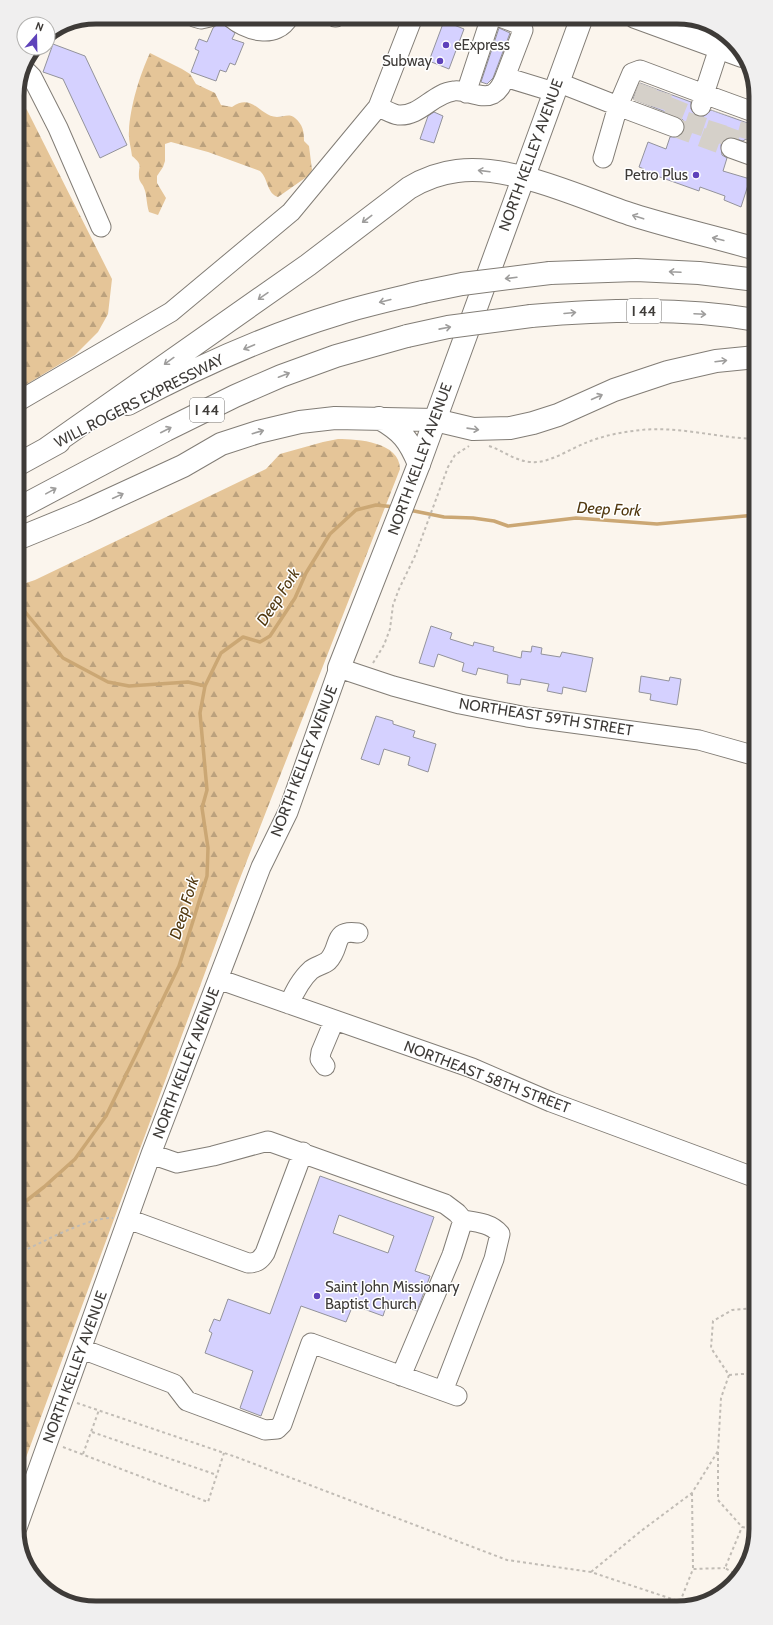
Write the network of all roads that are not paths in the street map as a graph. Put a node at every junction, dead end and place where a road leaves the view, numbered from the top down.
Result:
1 (243, 24) edge
2 (284, 24) edge
3 (410, 24) edge
4 (489, 24) edge
5 (518, 24) edge
6 (579, 24) edge
7 (654, 24) edge
8 (719, 48) junction
9 (735, 54) edge
10 (28, 73) edge
11 (505, 77) junction
12 (556, 87) junction
13 (466, 93) junction
14 (703, 100) junction
15 (662, 102) junction
16 (618, 106) junction
17 (378, 107) junction
18 (742, 126) edge
19 (603, 158) dead end
20 (522, 177) junction
21 (101, 227) dead end
22 (749, 246) edge
23 (749, 279) edge
24 (749, 319) edge
25 (749, 358) edge
26 (24, 398) edge
27 (379, 418) junction
28 (435, 420) junction
29 (46, 449) junction
30 (24, 461) edge
31 (419, 464) junction
32 (24, 505) edge
33 (24, 536) edge
34 (339, 668) junction
35 (749, 754) edge
36 (358, 933) dead end
37 (218, 979) junction
38 (289, 1004) junction
39 (334, 1021) junction
40 (326, 1066) dead end
41 (303, 1152) junction
42 (151, 1154) junction
43 (749, 1175) edge
44 (128, 1219) junction
45 (463, 1220) junction
46 (82, 1349) junction
47 (401, 1376) junction
48 (24, 1509) edge

1 - 2 street
3 - 17 street
4 - 13 street
5 - 11 street
6 - 12 main road, NORTH KELLEY AVENUE
7 - 8 main road
8 - 9 main road
8 - 14 street
10 - 21 street
11 - 12 street
11 - 13 street
12 - 16 street
12 - 20 main road, NORTH KELLEY AVENUE
13 - 17 street
14 - 15 street
14 - 18 street
15 - 16 street
15 - 16 street
16 - 19 street
17 - 26 street
22 -> 20 main road
20 - 28 main road, NORTH KELLEY AVENUE
20 -> 29 main road
23 -> 29 main road, WILL ROGERS EXPRESSWAY, bridge
32 -> 24 main road, I 44, bridge
28 -> 25 main road
27 - 28 main road
27 - 31 main road
33 -> 27 main road
28 - 31 main road, NORTH KELLEY AVENUE
29 - 30 main road, WILL ROGERS EXPRESSWAY
31 - 34 main road, NORTH KELLEY AVENUE
34 - 35 street, NORTHEAST 59TH STREET
34 - 37 street, NORTH KELLEY AVENUE
36 - 38 street
37 - 38 street, NORTHEAST 58TH STREET
37 - 42 street, NORTH KELLEY AVENUE
38 - 39 street, NORTHEAST 58TH STREET
39 - 40 street
39 - 43 street, NORTHEAST 58TH STREET
41 - 42 street
41 - 44 street
41 - 45 street
42 - 44 street, NORTH KELLEY AVENUE
44 - 46 street, NORTH KELLEY AVENUE
45 - 47 street
45 - 47 street
46 - 47 street
46 - 48 street, NORTH KELLEY AVENUE

